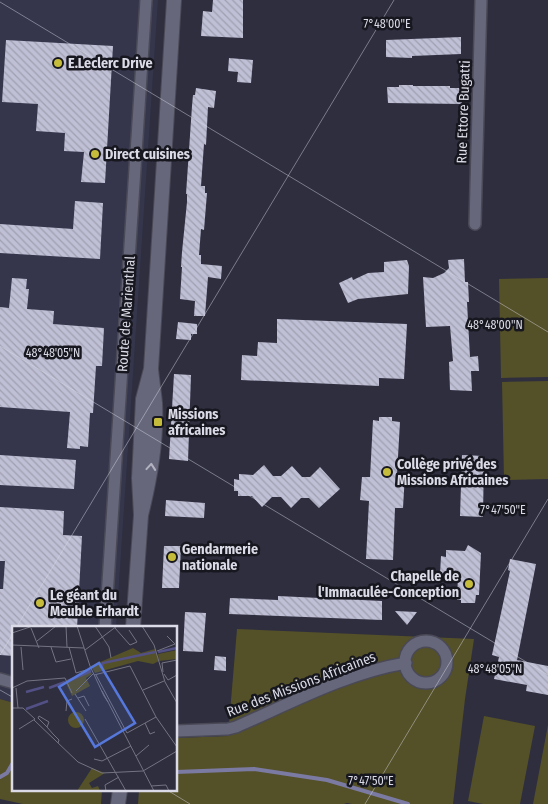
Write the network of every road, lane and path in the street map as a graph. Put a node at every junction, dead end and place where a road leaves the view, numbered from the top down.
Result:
1 (146, 0) edge
2 (174, 0) edge
3 (482, 0) edge
4 (475, 224) dead end
5 (105, 626) edge
6 (133, 626) edge
7 (406, 663) dead end
8 (178, 730) edge

1 - 5 street, Route de Marienthal
2 - 6 street, Route de Marienthal
3 - 4 street, Rue Ettore Bugatti
7 - 8 street, Rue des Missions Africaines

